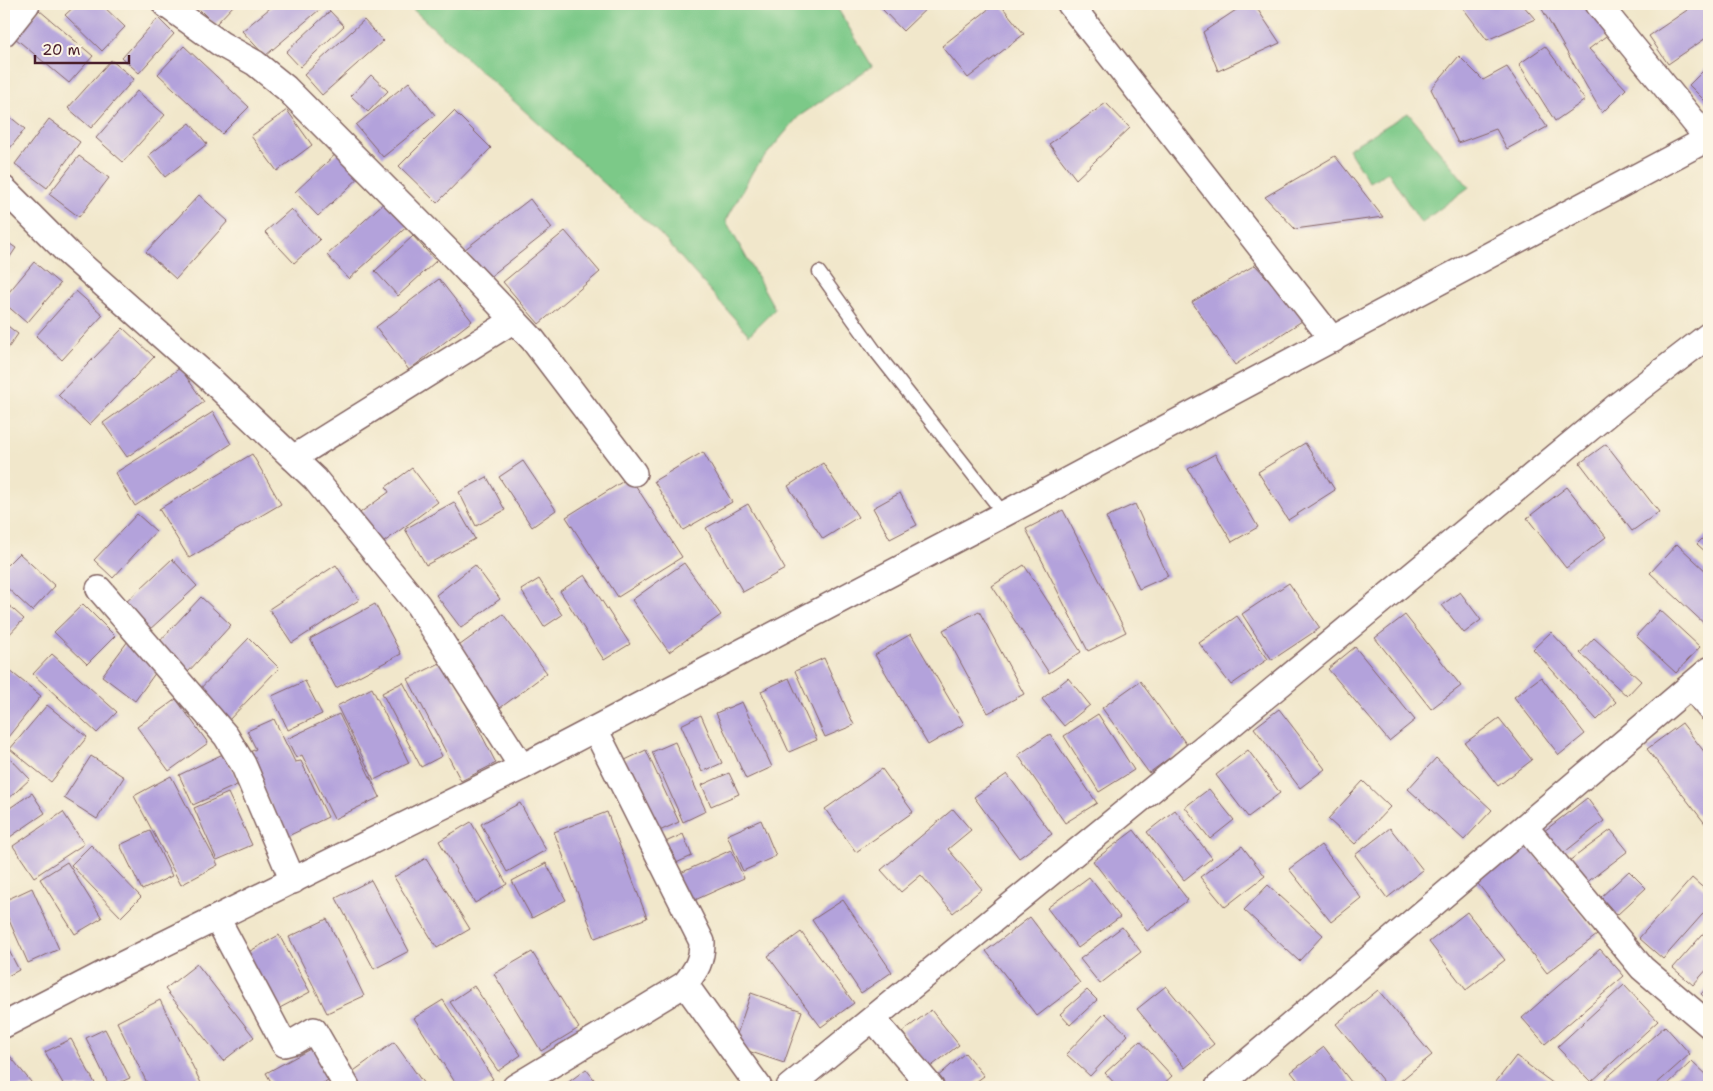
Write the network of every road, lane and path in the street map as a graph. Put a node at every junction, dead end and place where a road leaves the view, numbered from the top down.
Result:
1 (27, 4) edge
2 (165, 4) edge
3 (1070, 4) edge
4 (1598, 4) edge
5 (4, 33) edge
6 (1709, 139) edge
7 (4, 189) edge
8 (819, 272) dead end
9 (514, 320) junction
10 (1709, 335) edge
11 (1333, 340) junction
12 (293, 458) junction
13 (634, 473) dead end
14 (1004, 514) junction
15 (99, 589) dead end
16 (1700, 678) edge
17 (1709, 708) edge
18 (595, 729) junction
19 (522, 767) junction
20 (1525, 827) junction
21 (293, 881) junction
22 (217, 918) junction
23 (685, 984) junction
24 (874, 1019) junction
25 (4, 1025) edge
26 (1709, 1025) edge
27 (347, 1087) edge
28 (515, 1087) edge
29 (759, 1087) edge
30 (789, 1087) edge
31 (931, 1087) edge
32 (1218, 1087) edge

1 - 5 street
2 - 9 street
3 - 11 street
4 - 6 street
6 - 11 street
7 - 12 street
8 - 14 lane
9 - 12 street
9 - 13 street
10 - 24 street
11 - 14 street
12 - 19 street
14 - 18 street
15 - 21 street
16 - 17 street
16 - 20 street
18 - 19 street
18 - 23 street
19 - 21 street
20 - 26 street
20 - 32 street
21 - 22 street
22 - 25 street
22 - 27 street
23 - 28 street
23 - 29 street
24 - 30 street
24 - 31 street

